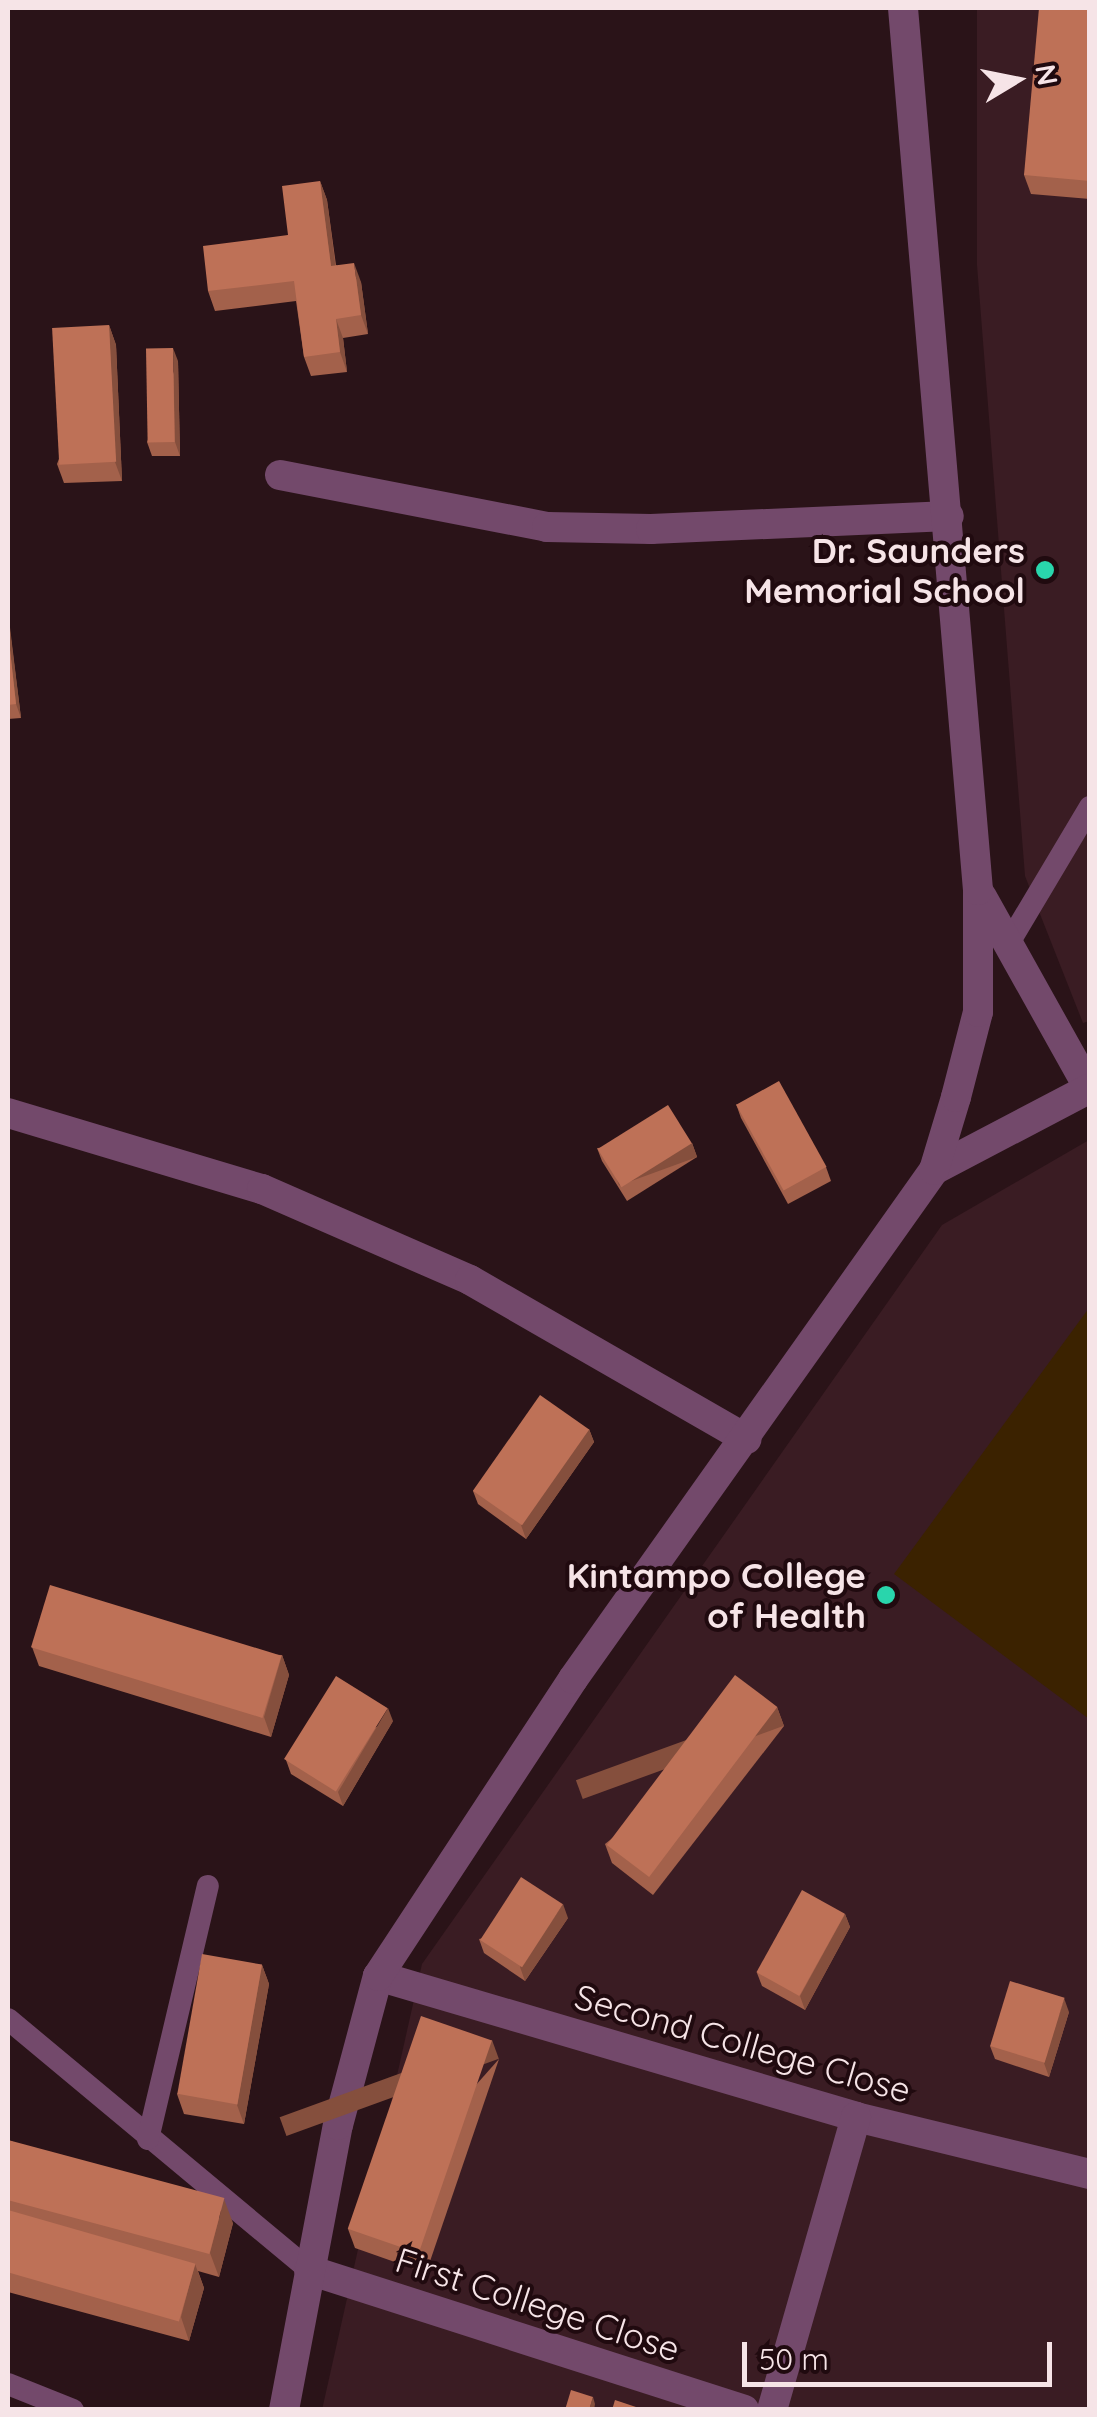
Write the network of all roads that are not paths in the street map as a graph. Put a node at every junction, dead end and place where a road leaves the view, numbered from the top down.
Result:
1 (902, 8) edge
2 (280, 475) dead end
3 (949, 516) junction
4 (1090, 807) edge
5 (978, 890) junction
6 (1007, 946) junction
7 (1089, 1089) edge
8 (8, 1112) edge
9 (934, 1170) junction
10 (747, 1439) junction
11 (208, 1886) dead end
12 (378, 1976) junction
13 (8, 2019) edge
14 (856, 2117) junction
15 (148, 2140) junction
16 (1090, 2174) edge
17 (309, 2270) junction
18 (8, 2384) edge
19 (74, 2410) edge
20 (284, 2410) edge
21 (744, 2410) edge
22 (772, 2410) edge

1 - 3 street
2 - 3 street
3 - 5 street
4 - 6 lane
5 - 6 street
5 - 9 street
6 - 7 street
7 - 9 street
8 - 10 street
9 - 10 street
10 - 12 street
11 - 15 lane
12 - 14 street, Second College Close
12 - 17 street
13 - 15 lane
14 - 16 street, Second College Close
14 - 22 street
15 - 17 lane
17 - 20 street
17 - 21 street, First College Close
18 - 19 lane

